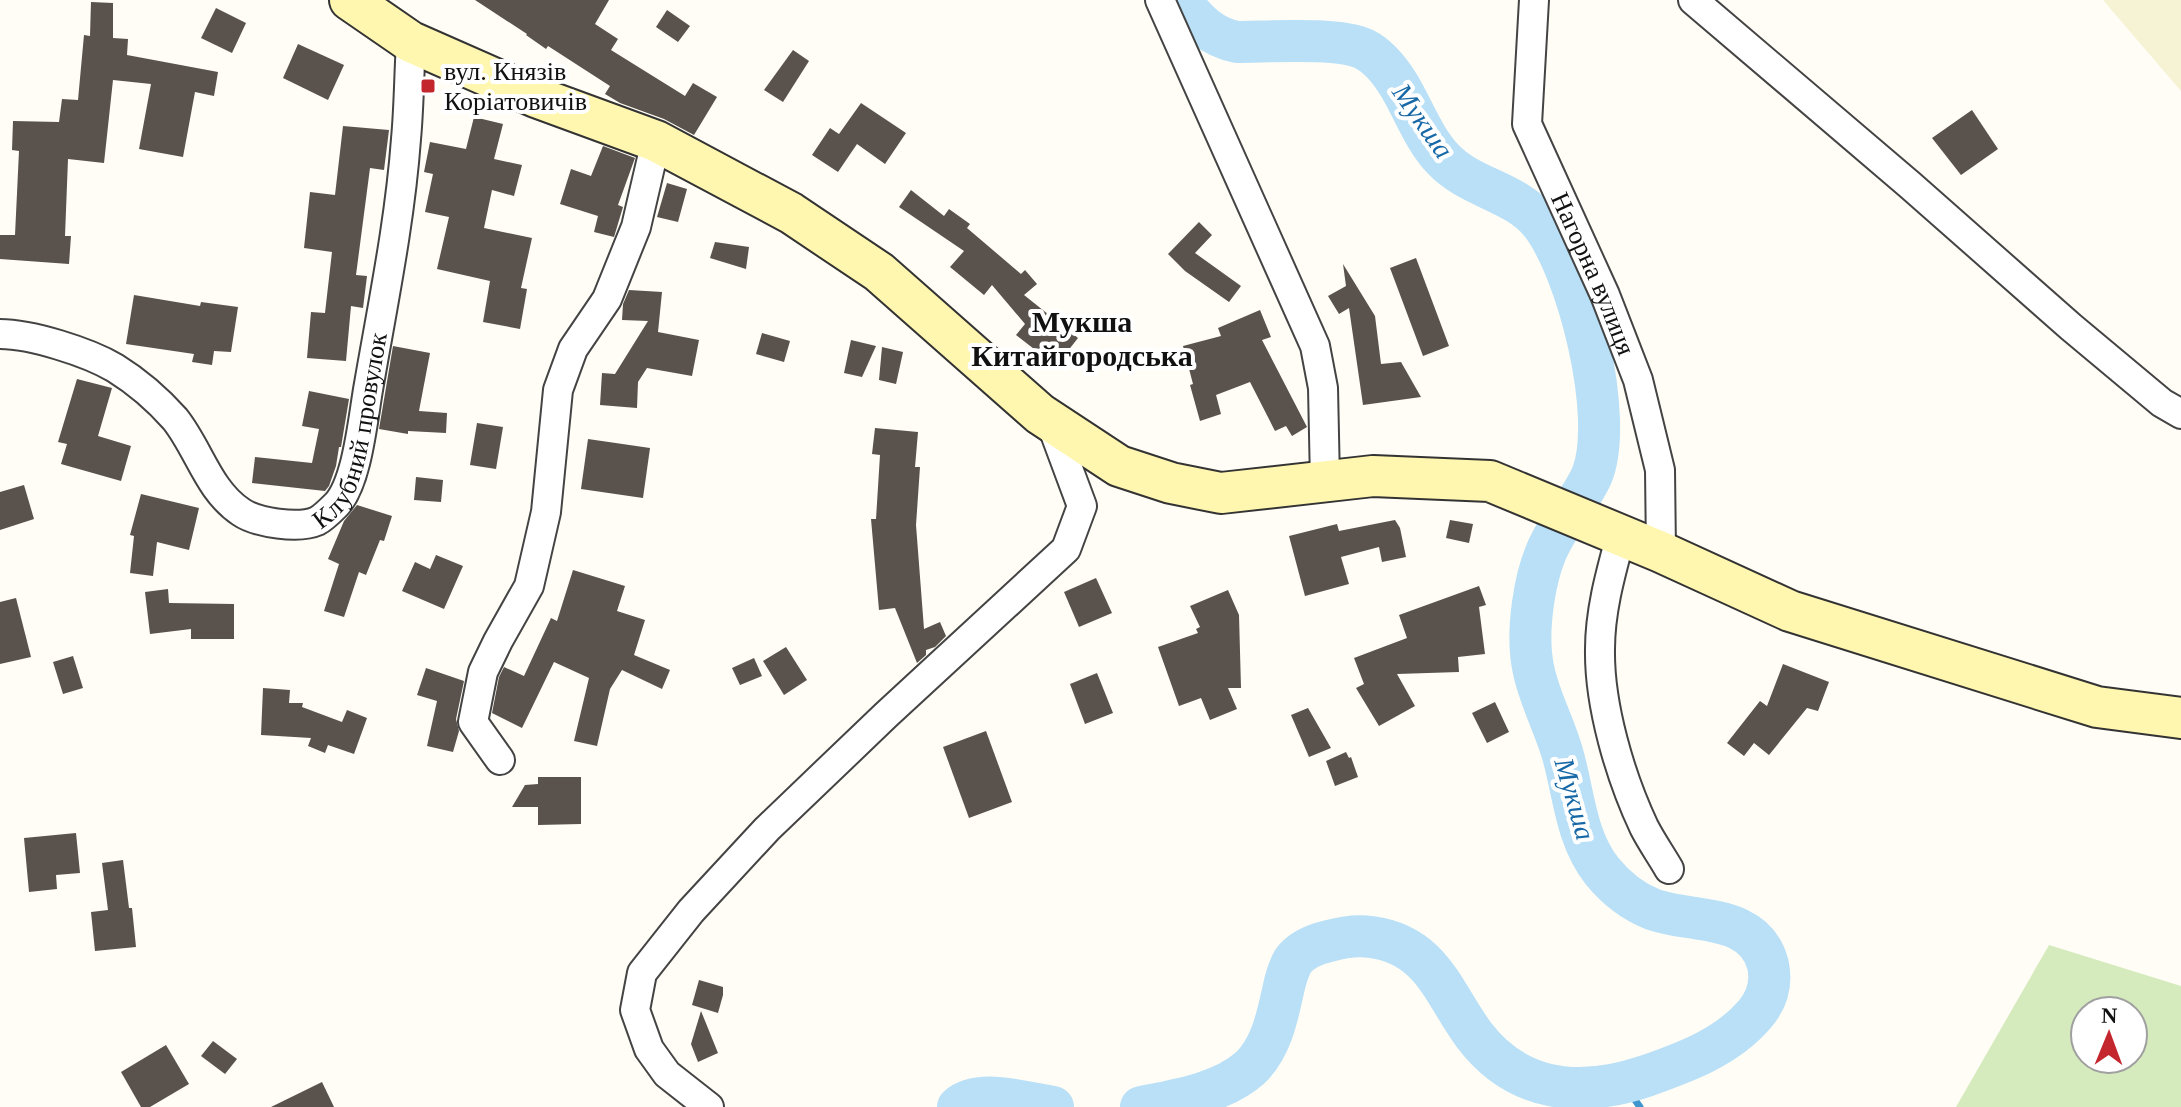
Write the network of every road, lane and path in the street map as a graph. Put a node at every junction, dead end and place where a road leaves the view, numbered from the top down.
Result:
1 (350, 0) edge
2 (1160, 0) edge
3 (1534, 0) edge
4 (1693, 0) edge
5 (411, 42) junction
6 (656, 141) junction
7 (0, 334) edge
8 (2181, 414) edge
9 (1050, 420) junction
10 (1325, 481) junction
11 (1614, 532) junction
12 (1661, 552) junction
13 (2181, 718) edge
14 (500, 760) dead end
15 (1669, 869) dead end
16 (709, 1107) edge

1 - 5 main road
2 - 10 street
3 - 12 street, Нагорна вулиця
4 - 8 street
5 - 6 main road
5 - 7 street, Клубний провулок
6 - 9 main road
6 - 14 street
9 - 10 main road
9 - 16 street
10 - 11 main road
11 - 12 main road
11 - 15 street
12 - 13 main road

